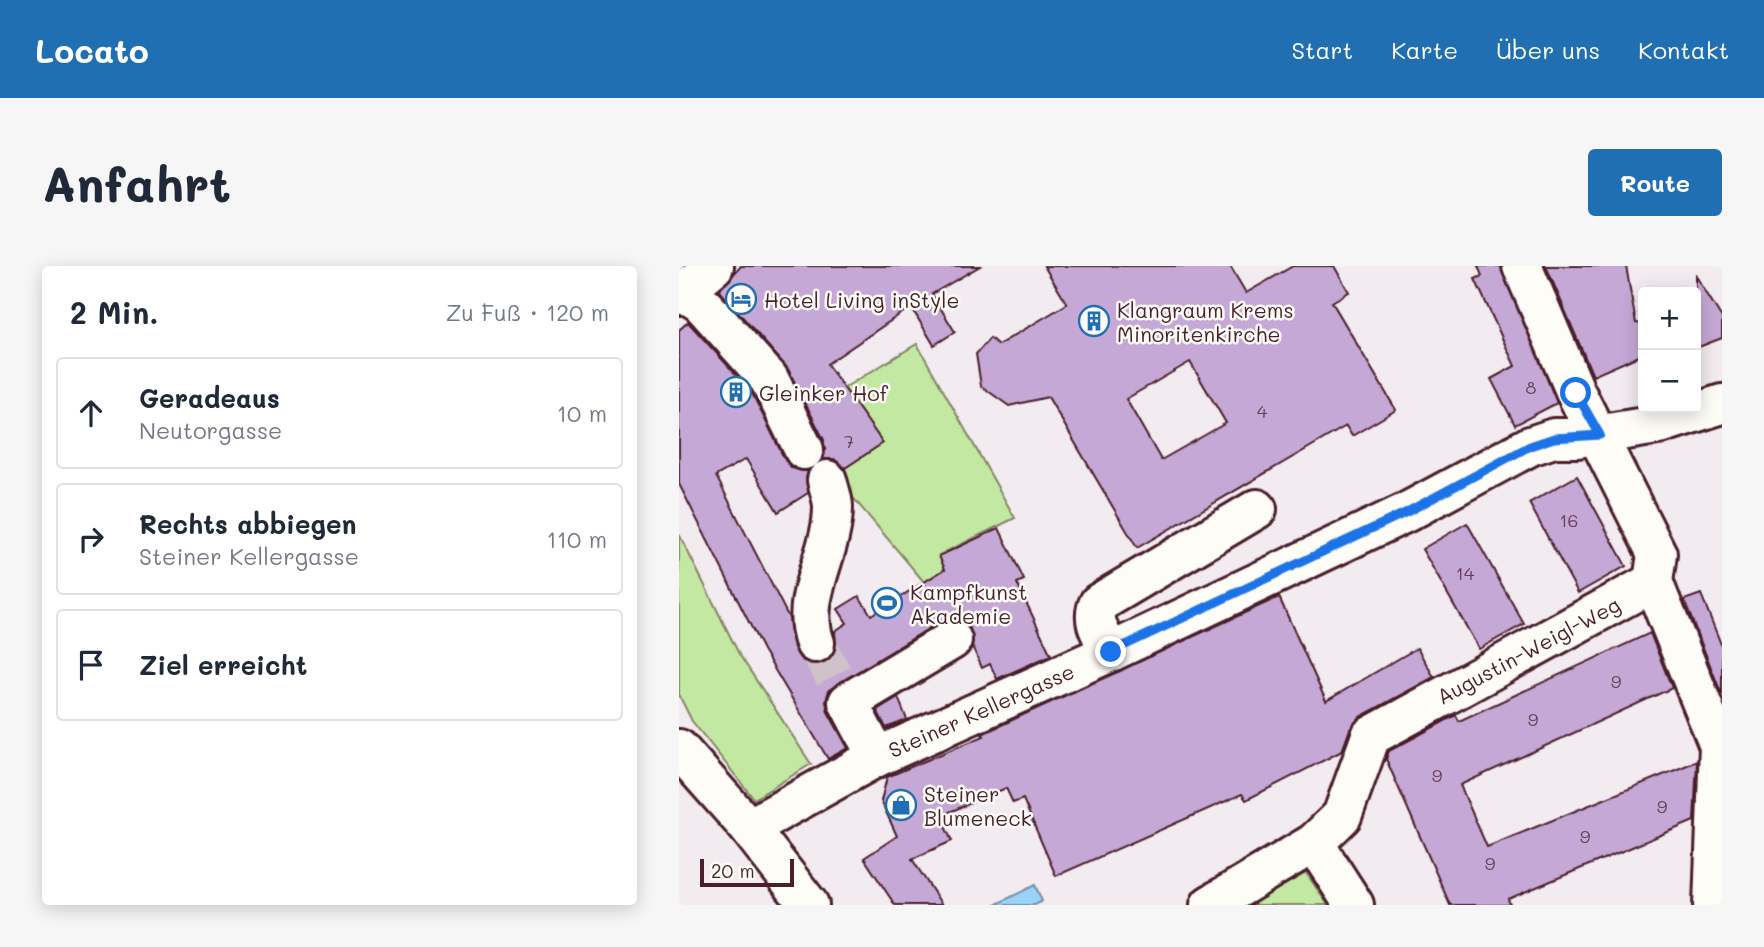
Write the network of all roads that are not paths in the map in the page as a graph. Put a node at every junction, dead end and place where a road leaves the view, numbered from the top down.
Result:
1 (714, 266) edge
2 (1522, 266) edge
3 (680, 292) edge
4 (1722, 404) edge
5 (1600, 435) junction
6 (804, 450) dead end
7 (827, 480) dead end
8 (1257, 509) dead end
9 (1653, 582) junction
10 (952, 640) dead end
11 (815, 643) tunnel mouth
12 (1111, 652) junction
13 (679, 749) edge
14 (877, 757) junction
15 (749, 828) junction
16 (1314, 843) junction
17 (809, 905) edge
18 (1210, 905) edge
19 (1354, 905) edge
20 (1713, 905) edge

1 - 3 street
2 - 5 street
3 - 6 street
4 - 5 street, Steiner Kellergasse
5 - 9 street
5 - 12 street, Steiner Kellergasse
7 - 11 street
8 - 12 street
9 - 16 street, Augustin-Weigl-Weg
9 - 20 street
10 - 14 street
12 - 14 street, Steiner Kellergasse
13 - 15 street
14 - 15 street, Steiner Kellergasse
15 - 17 street
16 - 18 street, Augustin-Weigl-Weg
16 - 19 street

